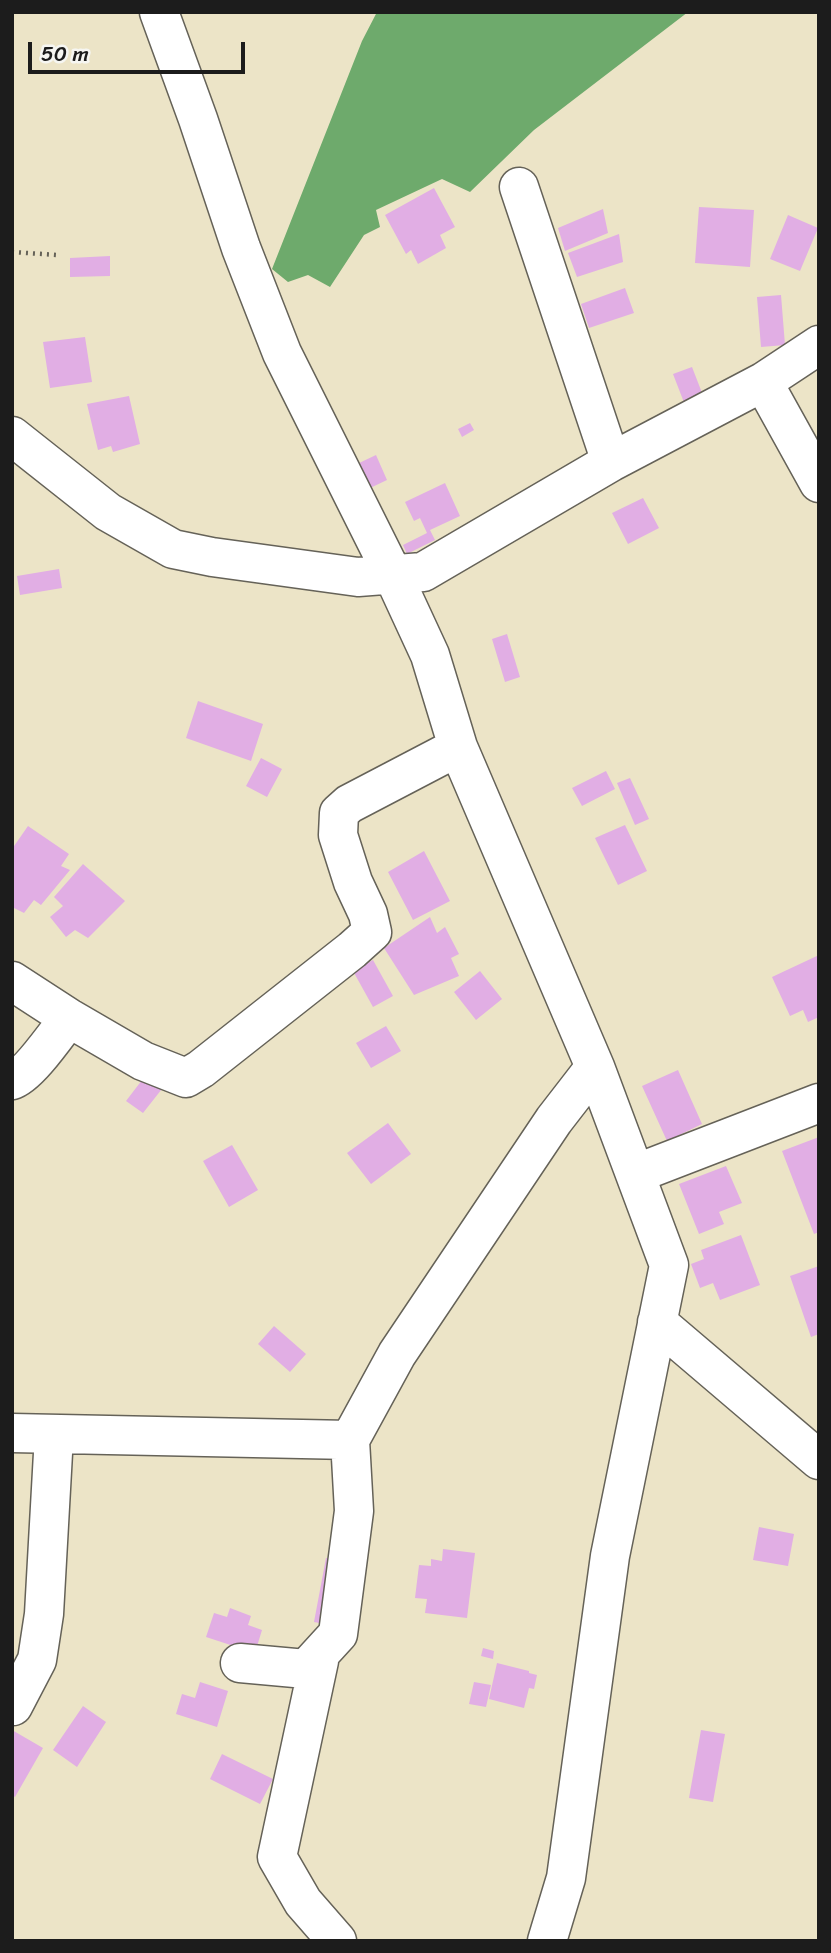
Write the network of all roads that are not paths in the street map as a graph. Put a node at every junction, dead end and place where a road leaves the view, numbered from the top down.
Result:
1 (159, 12) edge
2 (519, 187) dead end
3 (819, 345) edge
4 (763, 382) junction
5 (12, 436) edge
6 (611, 462) junction
7 (819, 483) edge
8 (393, 575) junction
9 (458, 747) junction
10 (12, 981) edge
11 (69, 1018) junction
12 (595, 1067) junction
13 (12, 1080) edge
14 (819, 1103) edge
15 (635, 1174) junction
16 (657, 1322) junction
17 (12, 1433) edge
18 (54, 1435) junction
19 (350, 1440) junction
20 (819, 1460) edge
21 (319, 1661) dead end
22 (240, 1663) dead end
23 (13, 1706) edge
24 (337, 1941) edge
25 (547, 1941) edge

1 - 8 street
2 - 6 street
3 - 4 street
4 - 6 street
4 - 7 street
5 - 8 street
6 - 8 street
8 - 9 street
9 - 11 street
9 - 12 street
10 - 11 street
11 - 13 street
12 - 15 street
12 - 19 street
14 - 15 street
15 - 16 street
16 - 20 street
16 - 25 street
17 - 18 street
18 - 19 street
18 - 23 street
19 - 22 street
21 - 24 street

